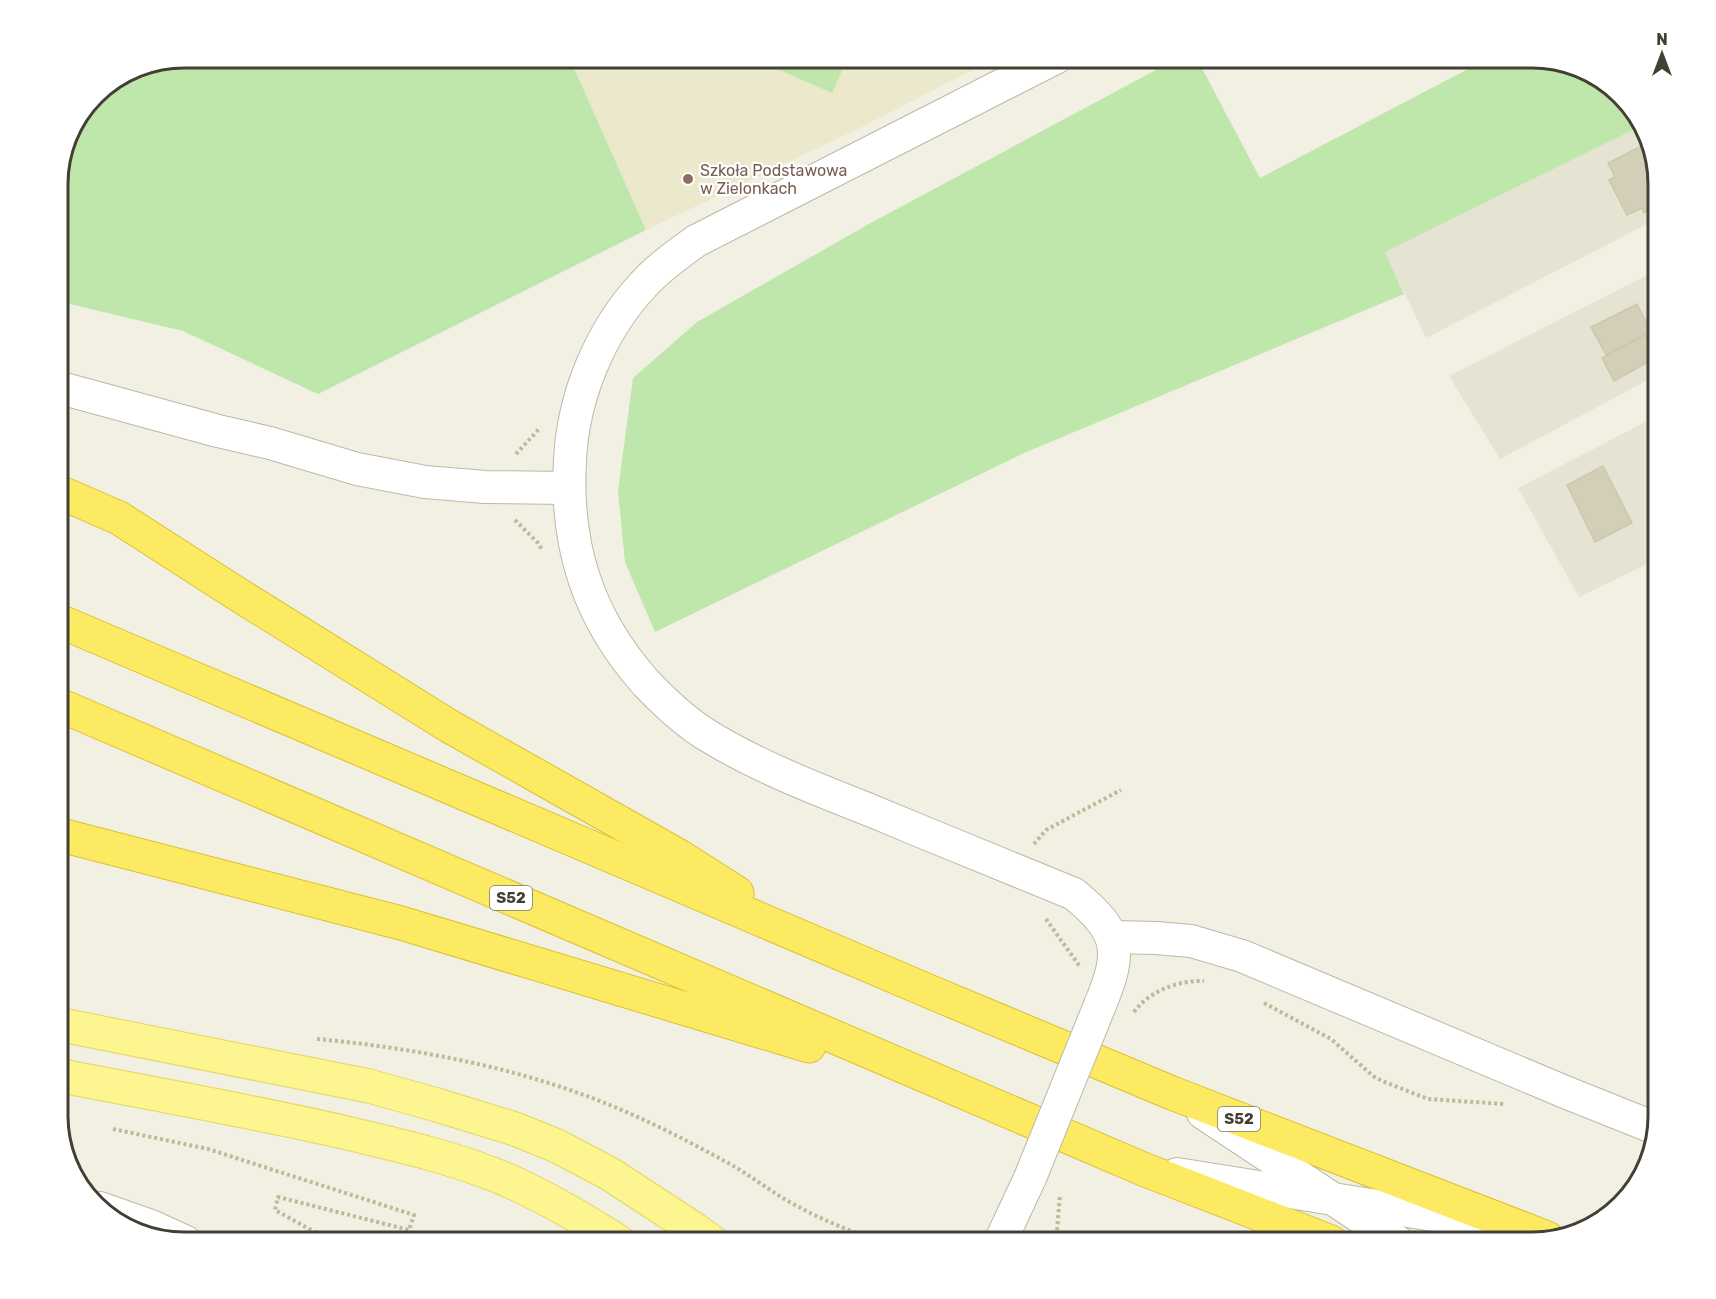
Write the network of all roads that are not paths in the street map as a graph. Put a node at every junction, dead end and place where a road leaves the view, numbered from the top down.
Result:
1 (1035, 68) edge
2 (68, 390) edge
3 (568, 488) junction
4 (68, 495) edge
5 (68, 625) edge
6 (68, 709) edge
7 (68, 837) edge
8 (1112, 937) junction
9 (813, 942) junction
10 (68, 1026) edge
11 (68, 1078) edge
12 (965, 1093) junction
13 (1172, 1093) junction
14 (1648, 1125) edge
15 (1143, 1169) junction
16 (1333, 1199) junction
17 (132, 1219) edge
18 (153, 1227) edge
19 (604, 1232) edge
20 (698, 1232) edge
21 (1005, 1232) edge
22 (1305, 1232) edge
23 (1383, 1232) edge
24 (1523, 1232) edge
25 (1529, 1232) edge

1 - 3 street
2 - 3 street
3 - 8 street
4 - 9 highway
5 - 9 highway, S52
6 - 12 highway, S52
7 - 12 highway
8 - 14 street
8 - 21 street, bridge
9 - 13 highway, S52
10 - 20 main road
11 - 19 main road
12 - 15 highway, S52
13 - 16 street
13 - 25 highway, S52
15 - 16 street
15 - 22 highway, S52
16 - 23 street
16 - 24 street
17 - 18 street

